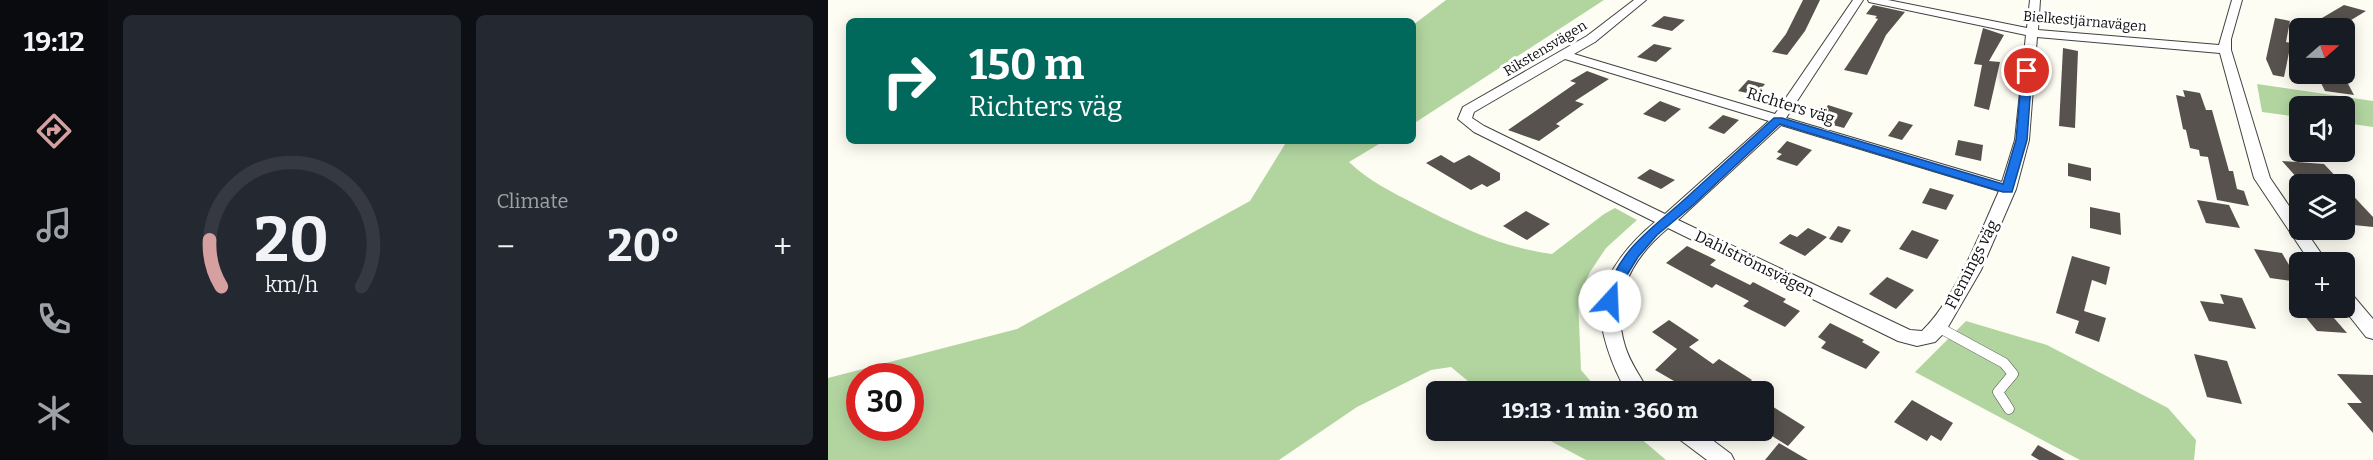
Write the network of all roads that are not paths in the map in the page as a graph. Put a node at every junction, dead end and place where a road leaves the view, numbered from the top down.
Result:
1 (1641, 0) edge
2 (1858, 0) edge
3 (1873, 0) edge
4 (2035, 0) edge
5 (2237, 0) edge
6 (2032, 33) junction
7 (2225, 50) junction
8 (1564, 55) junction
9 (1465, 119) joint
10 (1778, 120) junction
11 (2007, 189) junction
12 (1666, 220) junction
13 (2311, 252) edge
14 (2355, 310) edge
15 (1938, 327) junction
16 (2373, 332) edge
17 (1917, 339) joint
18 (1632, 381) edge
19 (2010, 409) dead end
20 (1698, 441) edge
21 (1723, 460) edge

1 - 8 street, Rikstensvägen
2 - 10 street
3 - 6 street, Bielkestjärnavägen
4 - 6 street, Flemings väg
5 - 7 street
6 - 7 street, Bielkestjärnavägen
6 - 11 street, Flemings väg
7 - 13 street
8 - 9 street, Rikstensvägen
8 - 10 street, Richters väg
9 - 12 street, Dahlströmsvägen
10 - 11 street, Richters väg
10 - 12 street
11 - 15 street, Flemings väg
12 - 17 street, Dahlströmsvägen
12 - 18 street
14 - 16 street
15 - 17 street, Flemings väg
15 - 19 lane
20 - 21 street

